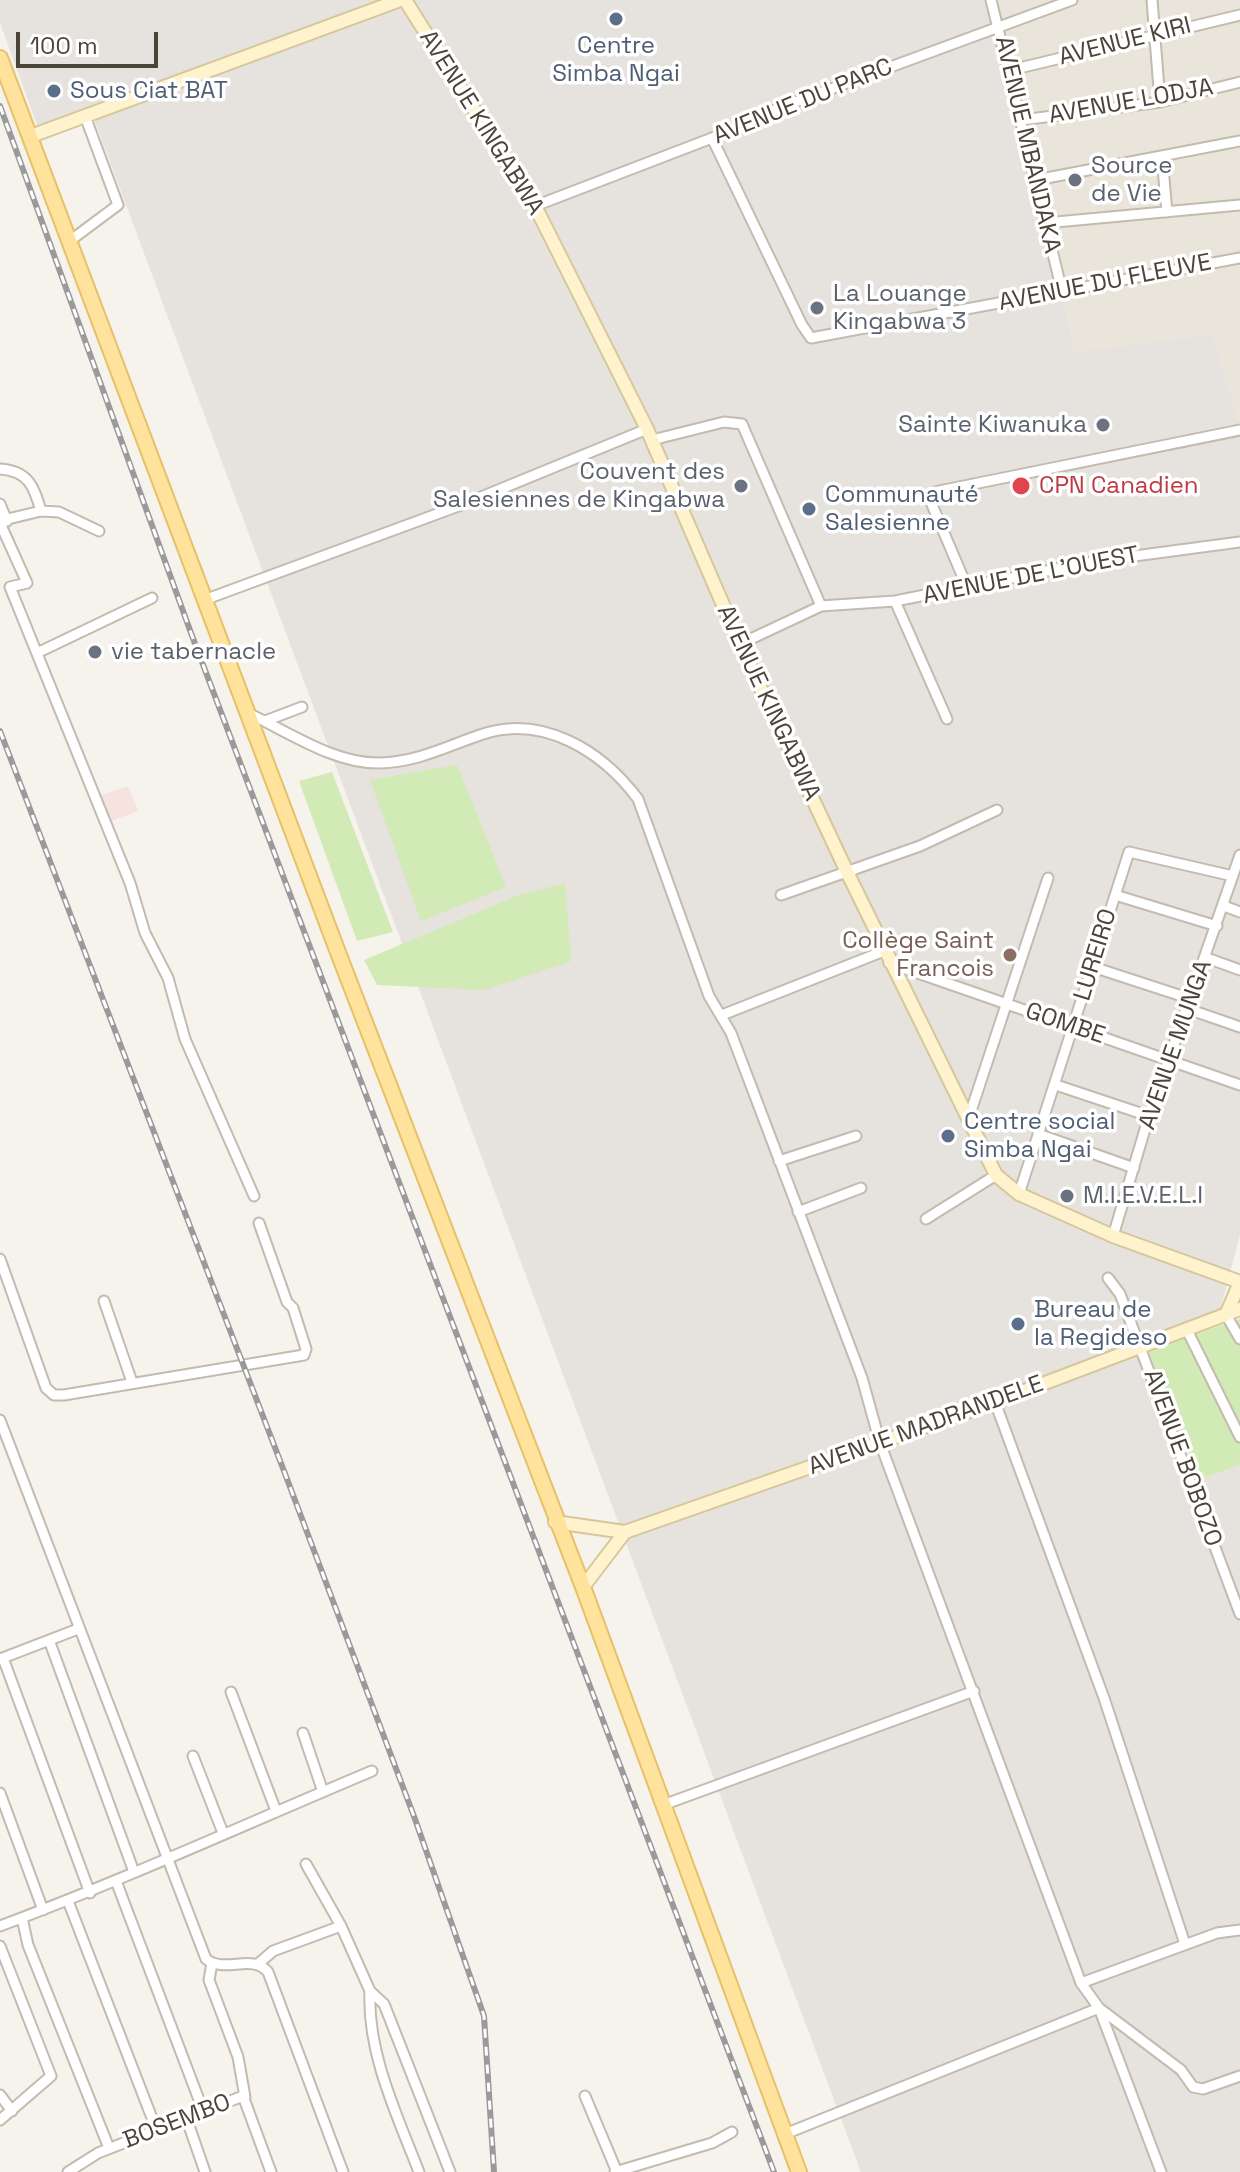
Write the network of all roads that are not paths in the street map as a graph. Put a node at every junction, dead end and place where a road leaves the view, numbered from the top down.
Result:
1 (402, 0) edge
2 (991, 0) edge
3 (1072, 0) edge
4 (1152, 0) edge
5 (1240, 15) edge
6 (999, 27) junction
7 (1156, 33) junction
8 (0, 58) edge
9 (1011, 70) junction
10 (1240, 82) edge
11 (1160, 102) junction
12 (85, 116) junction
13 (1022, 120) junction
14 (31, 136) junction
15 (712, 138) junction
16 (1240, 141) edge
17 (1162, 157) junction
18 (1036, 180) junction
19 (1240, 205) edge
20 (535, 206) junction
21 (1167, 212) junction
22 (1045, 223) junction
23 (71, 240) junction
24 (1240, 258) edge
25 (1062, 291) junction
26 (1240, 430) edge
27 (650, 434) junction
28 (0, 469) edge
29 (0, 504) edge
30 (41, 511) junction
31 (2, 522) edge
32 (99, 531) dead end
33 (1240, 542) edge
34 (967, 587) junction
35 (152, 598) dead end
36 (204, 600) junction
37 (895, 601) junction
38 (821, 606) junction
39 (740, 644) junction
40 (37, 653) junction
41 (302, 707) dead end
42 (250, 714) junction
43 (947, 719) dead end
44 (265, 721) junction
45 (997, 810) dead end
46 (1240, 857) edge
47 (847, 872) junction
48 (1233, 876) junction
49 (1048, 878) dead end
50 (781, 895) dead end
51 (1115, 895) junction
52 (1224, 906) junction
53 (1240, 912) edge
54 (1217, 926) junction
55 (887, 957) junction
56 (1207, 958) junction
57 (1093, 967) junction
58 (1240, 970) edge
59 (1008, 1004) junction
60 (1189, 1004) junction
61 (722, 1015) junction
62 (1074, 1027) junction
63 (1240, 1027) edge
64 (1169, 1060) junction
65 (1056, 1085) junction
66 (1240, 1085) edge
67 (1149, 1116) junction
68 (969, 1117) junction
69 (1038, 1134) junction
70 (856, 1136) dead end
71 (779, 1161) junction
72 (1134, 1168) junction
73 (996, 1175) junction
74 (861, 1188) dead end
75 (1019, 1194) junction
76 (254, 1196) dead end
77 (798, 1212) junction
78 (926, 1219) dead end
79 (259, 1223) dead end
80 (1113, 1236) junction
81 (0, 1259) edge
82 (1108, 1278) dead end
83 (1240, 1282) edge
84 (104, 1301) dead end
85 (1240, 1309) edge
86 (1226, 1315) junction
87 (1187, 1330) junction
88 (1240, 1339) edge
89 (1141, 1347) junction
90 (132, 1382) junction
91 (995, 1402) junction
92 (0, 1420) edge
93 (1240, 1437) edge
94 (880, 1443) junction
95 (555, 1522) junction
96 (625, 1532) junction
97 (583, 1587) junction
98 (1240, 1614) edge
99 (78, 1629) junction
100 (49, 1640) junction
101 (2, 1658) edge
102 (974, 1691) junction
103 (231, 1692) dead end
104 (303, 1733) dead end
105 (193, 1756) dead end
106 (372, 1771) dead end
107 (323, 1792) junction
108 (0, 1793) edge
109 (663, 1805) junction
110 (276, 1811) junction
111 (223, 1833) junction
112 (165, 1857) junction
113 (306, 1864) dead end
114 (134, 1872) junction
115 (116, 1881) junction
116 (90, 1893) junction
117 (68, 1901) junction
118 (43, 1910) junction
119 (22, 1918) junction
120 (0, 1926) edge
121 (341, 1926) junction
122 (1240, 1930) edge
123 (1185, 1944) junction
124 (0, 1946) edge
125 (212, 1963) junction
126 (258, 1964) junction
127 (1081, 1983) junction
128 (370, 1991) junction
129 (1099, 2008) junction
130 (1240, 2076) edge
131 (0, 2095) edge
132 (244, 2096) junction
133 (585, 2096) dead end
134 (12, 2111) junction
135 (204, 2113) junction
136 (0, 2120) edge
137 (187, 2120) junction
138 (157, 2131) junction
139 (732, 2132) dead end
140 (785, 2134) junction
141 (109, 2148) junction
142 (68, 2172) edge
143 (205, 2172) edge
144 (271, 2172) edge
145 (343, 2172) edge
146 (419, 2172) edge
147 (450, 2172) edge
148 (616, 2172) edge
149 (799, 2172) edge
150 (1161, 2172) edge

1 - 12 street, AVENUE KINGABWA
1 - 20 street, AVENUE KINGABWA
2 - 6 street, AVENUE MBANDAKA
3 - 6 street, AVENUE DU PARC
4 - 7 street
5 - 7 street, AVENUE KIRI
6 - 9 street, AVENUE MBANDAKA
6 - 15 street, AVENUE DU PARC
7 - 9 street, AVENUE KIRI
7 - 11 street
8 - 14 main road
9 - 13 street, AVENUE MBANDAKA
10 - 11 street, AVENUE LODJA
11 - 13 street, AVENUE LODJA
12 - 14 street, AVENUE KINGABWA
12 - 23 street
13 - 18 street, AVENUE MBANDAKA
14 - 23 main road
15 - 20 street, AVENUE DU PARC
15 - 25 street, AVENUE DU FLEUVE
16 - 17 street
17 - 18 street
17 - 21 street
18 - 22 street, AVENUE MBANDAKA
19 - 21 street
20 - 27 street, AVENUE KINGABWA
21 - 22 street
22 - 25 street, AVENUE MBANDAKA
23 - 36 main road
24 - 25 street, AVENUE DU FLEUVE
26 - 34 street
27 - 36 street
27 - 38 street
27 - 39 street, AVENUE KINGABWA
28 - 30 street
29 - 31 street
30 - 31 street
30 - 32 street
31 - 40 street
33 - 34 street, AVENUE DE L'OUEST
34 - 37 street, AVENUE DE L'OUEST
35 - 40 street
36 - 42 main road
37 - 38 street, AVENUE DE L'OUEST
37 - 43 street
38 - 39 street, AVENUE DE L'OUEST
39 - 47 street, AVENUE KINGABWA
40 - 76 street
41 - 44 street
42 - 44 street
42 - 95 main road
44 - 61 street
45 - 47 street
46 - 48 street, AVENUE MUNGA
47 - 50 street
47 - 55 street, AVENUE KINGABWA
48 - 51 street, LUREIRO
48 - 52 street, AVENUE MUNGA
49 - 59 street
51 - 54 street
51 - 57 street, LUREIRO
52 - 53 street
52 - 54 street, AVENUE MUNGA
54 - 56 street, AVENUE MUNGA
55 - 59 street, GOMBE
55 - 61 street
55 - 68 street, AVENUE KINGABWA
56 - 58 street
56 - 60 street, AVENUE MUNGA
57 - 60 street
57 - 62 street, LUREIRO
59 - 62 street, GOMBE
59 - 68 street
60 - 63 street
60 - 64 street, AVENUE MUNGA
61 - 71 street
62 - 64 street, GOMBE
62 - 65 street, LUREIRO
64 - 66 street, GOMBE
64 - 67 street, AVENUE MUNGA
65 - 67 street
65 - 69 street, LUREIRO
67 - 72 street, AVENUE MUNGA
68 - 73 street, AVENUE KINGABWA
69 - 72 street
69 - 75 street, LUREIRO
70 - 71 street
71 - 77 street
72 - 80 street, AVENUE MUNGA
73 - 75 street, AVENUE KINGABWA
73 - 78 street
74 - 77 street
75 - 80 street, AVENUE KINGABWA
77 - 94 street
79 - 90 street
80 - 83 street, AVENUE KINGABWA
81 - 90 street
82 - 89 street, AVENUE BOBOZO
83 - 86 street
84 - 90 street
85 - 86 street, AVENUE MADRANDELE
86 - 87 street, AVENUE MADRANDELE
86 - 88 street
87 - 89 street, AVENUE MADRANDELE
87 - 93 street
89 - 91 street, AVENUE MADRANDELE
89 - 98 street, AVENUE BOBOZO
91 - 94 street, AVENUE MADRANDELE
91 - 123 street
92 - 99 street
94 - 96 street, AVENUE MADRANDELE
94 - 102 street
95 - 96 street
95 - 97 main road
96 - 97 street
97 - 109 main road
99 - 100 street
99 - 112 street
100 - 101 street
100 - 114 street
101 - 116 street
102 - 109 street
102 - 127 street
103 - 110 street
104 - 107 street
105 - 111 street
106 - 107 street
107 - 110 street
108 - 118 street
109 - 140 main road
110 - 111 street
111 - 112 street
112 - 114 street
112 - 125 street
113 - 121 street
114 - 115 street
115 - 116 street
115 - 135 street
116 - 117 street
117 - 118 street
117 - 138 street
118 - 119 street
119 - 120 street
119 - 141 street
121 - 126 street
121 - 128 street
122 - 123 street
123 - 127 street
124 - 134 street
125 - 126 street
125 - 132 street
126 - 145 street
127 - 129 street
128 - 146 street
128 - 147 street
129 - 130 street
129 - 140 street
129 - 150 street
131 - 134 street
132 - 135 street, BOSEMBO
132 - 144 street
133 - 148 street
134 - 136 street
135 - 137 street, BOSEMBO
137 - 138 street, BOSEMBO
137 - 143 street
138 - 141 street, BOSEMBO
139 - 148 street
140 - 149 main road
141 - 142 street, BOSEMBO

